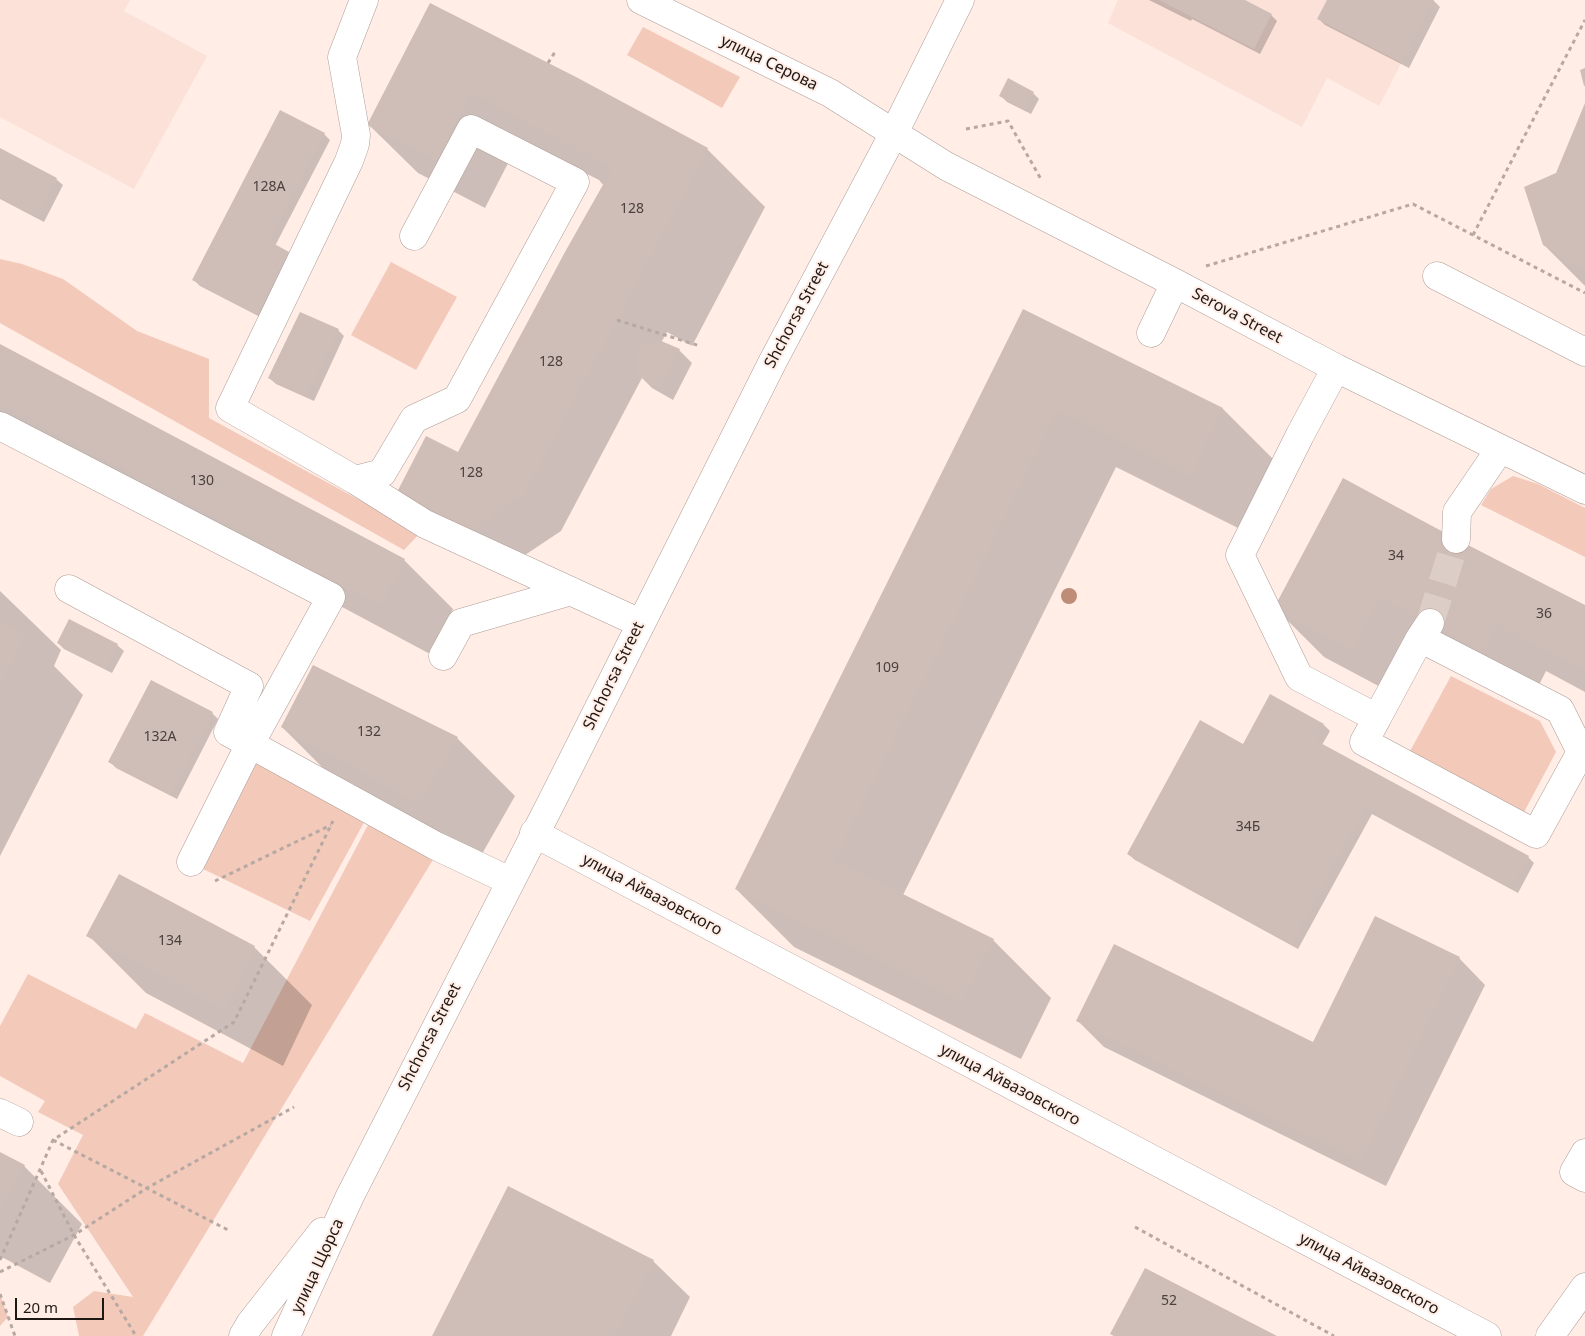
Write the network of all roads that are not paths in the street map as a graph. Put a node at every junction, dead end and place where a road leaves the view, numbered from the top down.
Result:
1 (364, 0) edge
2 (640, 0) edge
3 (960, 0) edge
4 (894, 133) junction
5 (414, 236) dead end
6 (1437, 276) dead end
7 (1175, 283) junction
8 (1151, 333) dead end
9 (1585, 352) edge
10 (1336, 368) junction
11 (0, 426) edge
12 (1500, 449) junction
13 (355, 480) junction
14 (1585, 490) edge
15 (1456, 539) tunnel mouth
16 (69, 589) dead end
17 (571, 591) junction
18 (640, 623) junction
19 (443, 656) dead end
20 (1377, 718) junction
21 (250, 744) junction
22 (534, 834) junction
23 (191, 862) dead end
24 (510, 881) junction
25 (1585, 1153) edge
26 (1585, 1178) edge
27 (350, 1196) junction
28 (1585, 1287) edge
29 (243, 1336) edge
30 (286, 1336) edge
31 (1486, 1336) edge
32 (1550, 1336) edge

1 - 13 street
2 - 4 street, улица Серова
3 - 4 street, Shchorsa Street
4 - 7 street, Serova Street
4 - 18 street, Shchorsa Street
5 - 13 street
6 - 9 street
7 - 8 street
7 - 10 street, Serova Street
10 - 12 street, Serova Street
10 - 20 street
11 - 21 street
12 - 14 street, Serova Street
12 - 15 street
13 - 17 street
16 - 21 street
17 - 18 street
17 - 19 street
18 - 22 street, Shchorsa Street
20 - 20 street
21 - 23 street
21 - 24 street
22 - 24 street, Shchorsa Street
22 - 31 street, улица Айвазовского
24 - 27 street, Shchorsa Street
25 - 26 street
27 - 29 street, Shchorsa Street
27 - 30 street, улица Щорса
28 - 32 street

